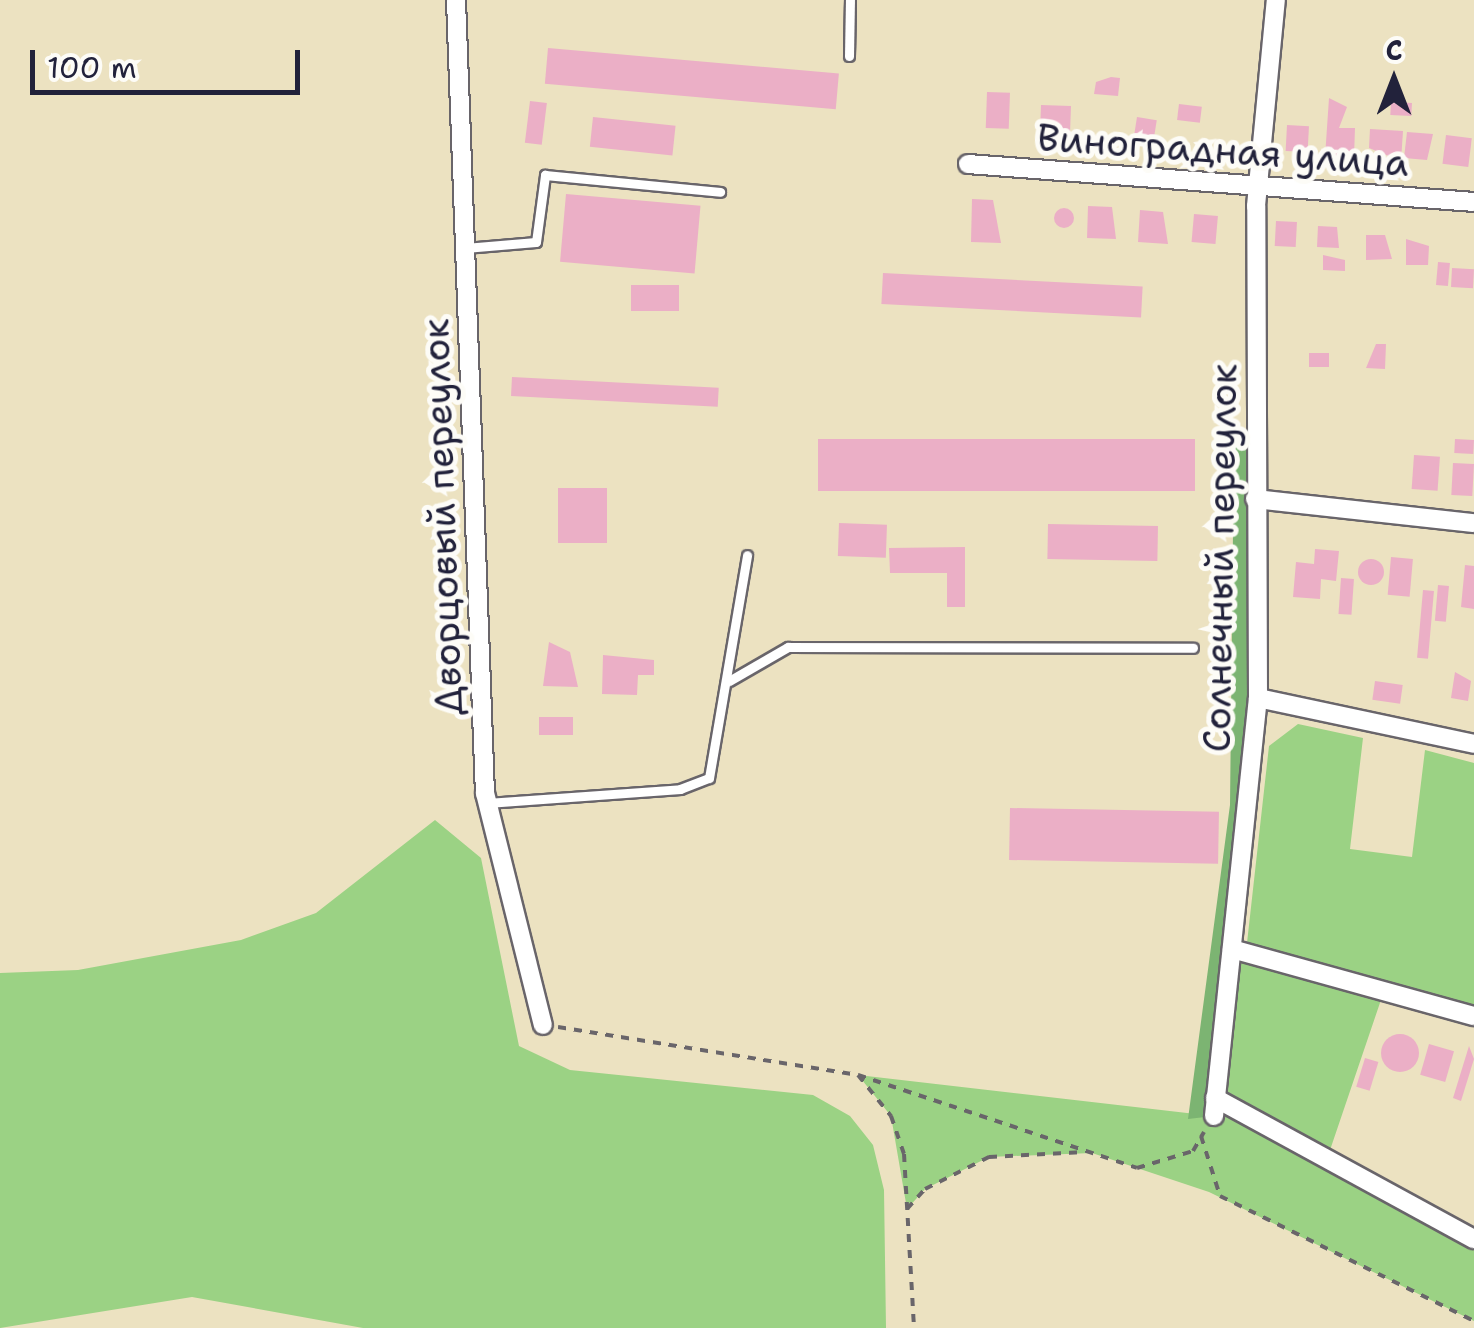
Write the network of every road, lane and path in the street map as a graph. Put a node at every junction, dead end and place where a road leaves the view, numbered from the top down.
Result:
1 (456, 0) edge
2 (850, 0) edge
3 (1276, 0) edge
4 (849, 56) dead end
5 (968, 164) dead end
6 (1260, 184) junction
7 (720, 192) dead end
8 (1474, 202) edge
9 (465, 248) junction
10 (1256, 499) junction
11 (1474, 523) edge
12 (747, 555) dead end
13 (1193, 648) dead end
14 (729, 681) junction
15 (1258, 698) junction
16 (1474, 744) edge
17 (488, 804) junction
18 (1232, 949) junction
19 (1474, 1016) edge
20 (543, 1025) joint
21 (858, 1076) junction
22 (1214, 1107) junction
23 (1202, 1136) junction
24 (1092, 1153) junction
25 (907, 1209) junction
26 (1474, 1239) edge
27 (1474, 1322) edge
28 (914, 1328) edge

1 - 9 street, Дворцовый переулок
2 - 4 lane
3 - 6 street, Солнечный переулок
5 - 6 street, Виноградная улица
6 - 8 street, Виноградная улица
6 - 10 street, Солнечный переулок
7 - 9 lane
9 - 17 street, Дворцовый переулок
10 - 11 street
10 - 15 street, Солнечный переулок
12 - 14 lane
13 - 14 lane
14 - 17 lane
15 - 16 street
15 - 18 street, Солнечный переулок
17 - 20 street, Дворцовый переулок
18 - 19 street
18 - 22 street, Солнечный переулок
20 - 21 path
21 - 24 path
21 - 25 path
22 - 23 path
22 - 26 street
23 - 24 path
23 - 27 path
24 - 25 path
25 - 28 path

